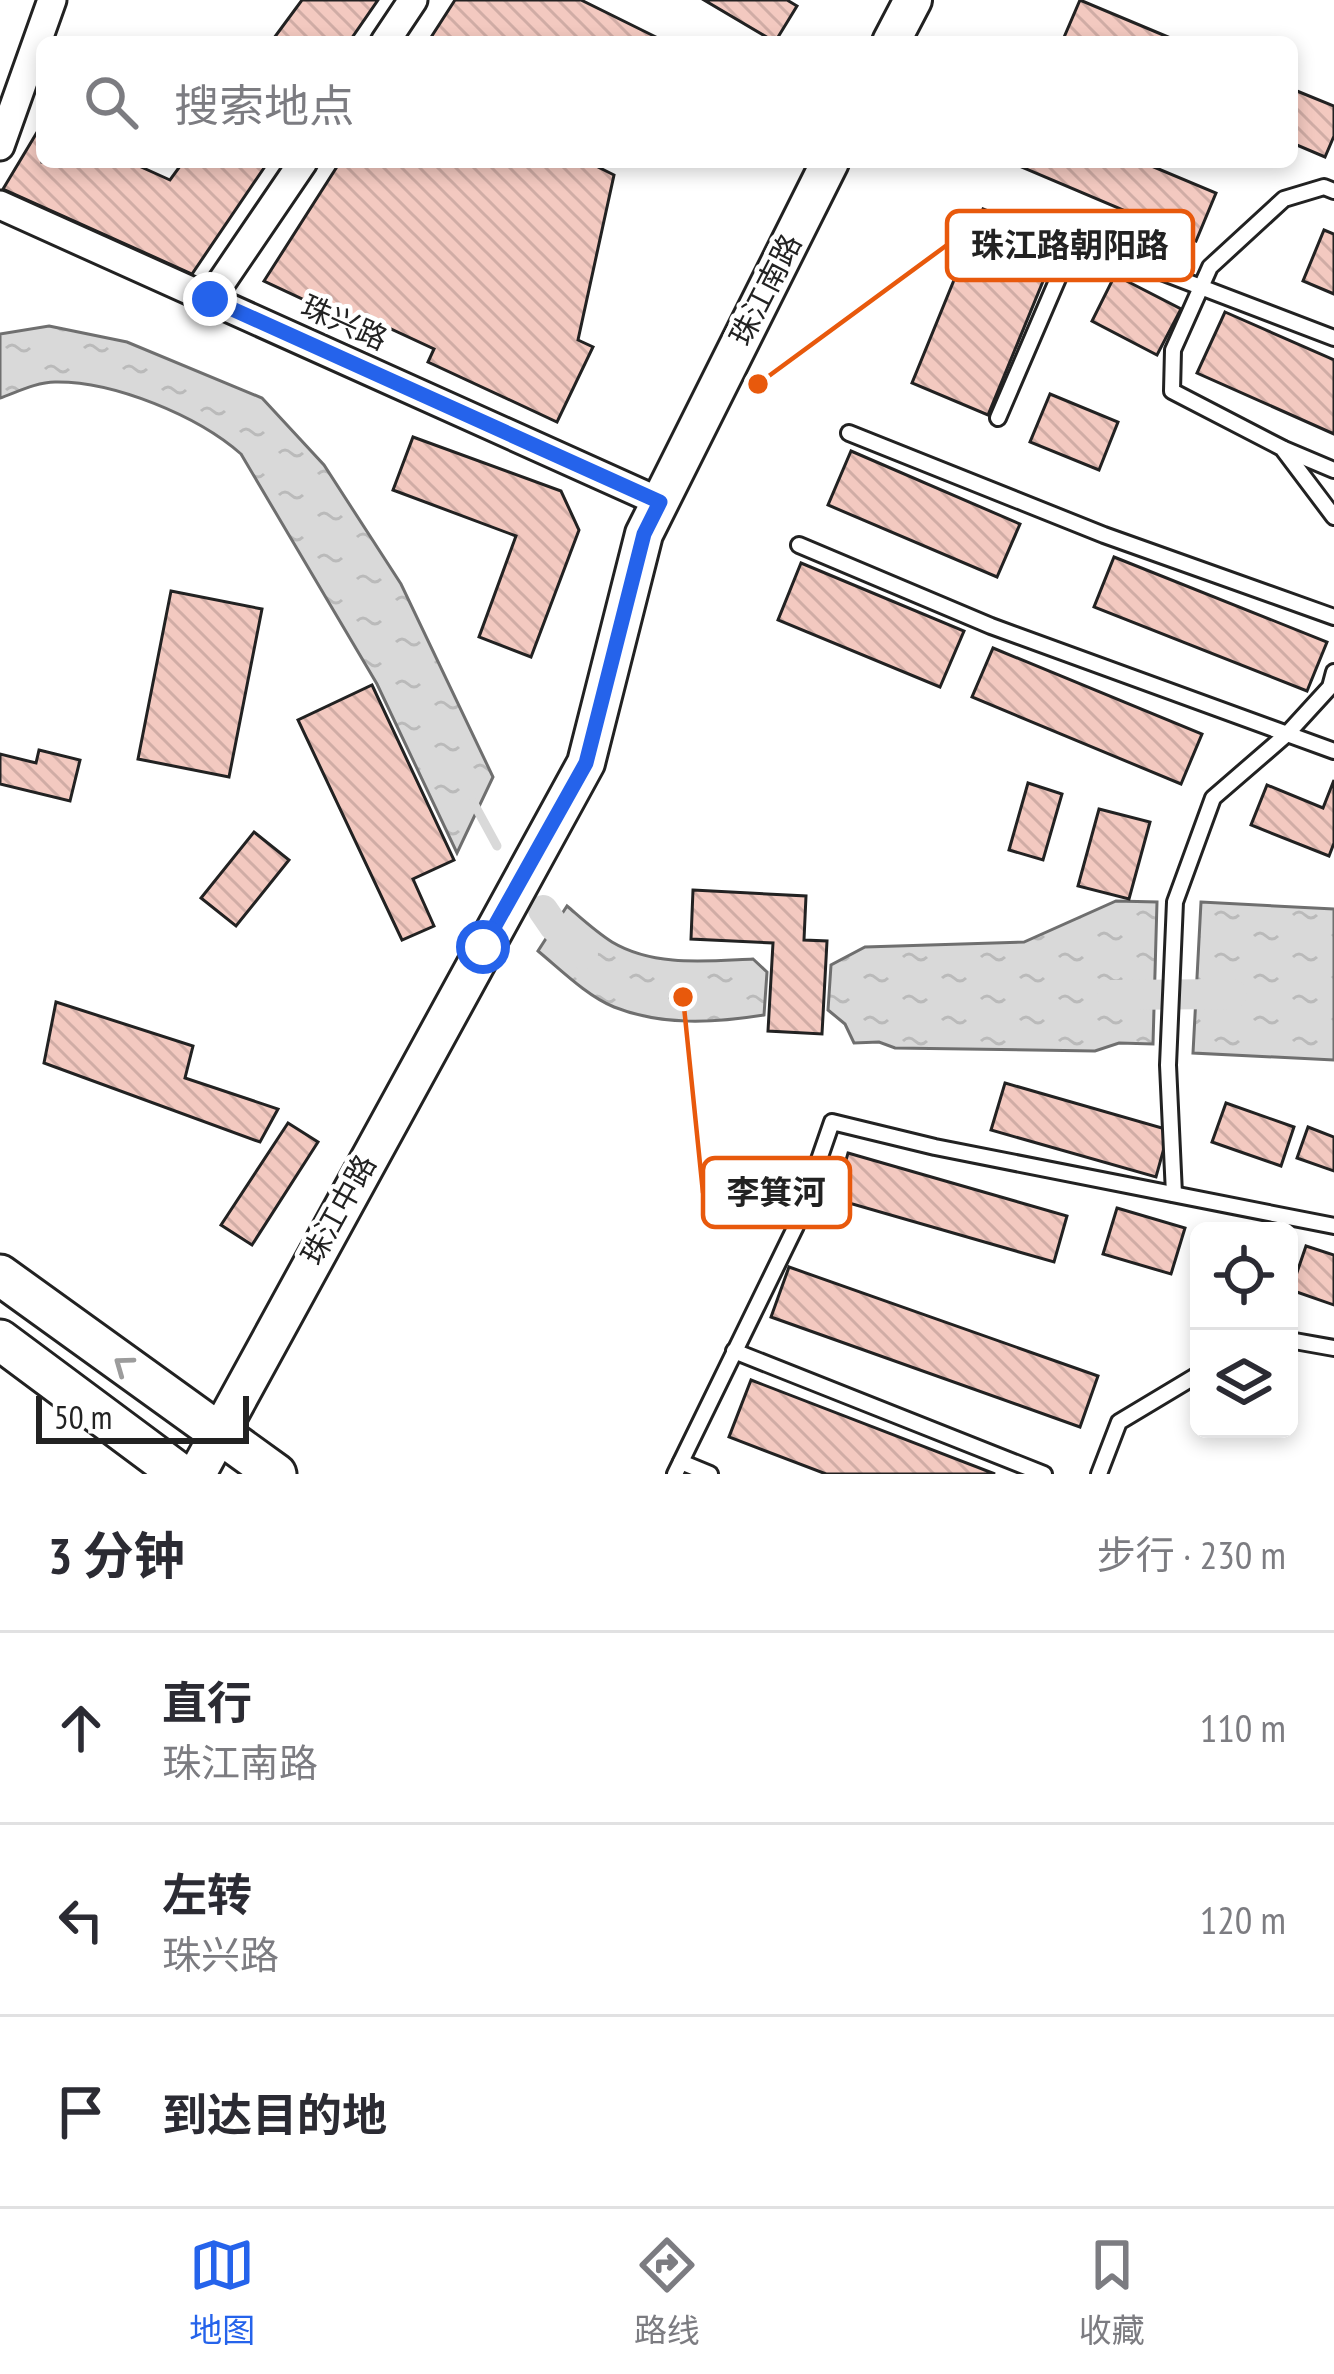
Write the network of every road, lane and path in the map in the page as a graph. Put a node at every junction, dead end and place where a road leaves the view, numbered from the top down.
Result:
1 (52, 0) edge
2 (413, 0) edge
3 (913, 0) edge
4 (39, 36) edge
5 (389, 36) edge
6 (894, 36) edge
7 (36, 45) edge
8 (0, 146) edge
9 (299, 168) edge
10 (827, 168) edge
11 (1334, 191) edge
12 (0, 205) edge
13 (1202, 286) junction
14 (210, 299) junction
15 (1334, 338) edge
16 (998, 418) dead end
17 (849, 433) dead end
18 (1282, 448) junction
19 (1334, 470) edge
20 (660, 502) junction
21 (1334, 517) edge
22 (799, 545) dead end
23 (1334, 617) edge
24 (1334, 672) edge
25 (1287, 734) junction
26 (1334, 751) edge
27 (483, 947) joint
28 (1174, 1194) junction
29 (1334, 1226) edge
30 (0, 1275) edge
31 (0, 1340) edge
32 (1298, 1342) edge
33 (1334, 1348) edge
34 (734, 1351) junction
35 (1190, 1379) edge
36 (218, 1433) junction
37 (678, 1468) edge
38 (180, 1474) edge
39 (196, 1474) edge
40 (276, 1474) edge
41 (710, 1474) edge
42 (1044, 1474) edge
43 (1099, 1474) edge

1 - 4 street
2 - 5 street
3 - 6 street
7 - 8 street
9 - 14 street
10 - 20 street, 珠江南路
11 - 13 lane
12 - 14 street, 珠兴路
13 - 15 lane
13 - 16 lane
13 - 18 lane
14 - 20 street, 珠兴路
17 - 23 lane
18 - 19 lane
18 - 21 lane
20 - 27 street, 珠江南路
22 - 25 lane
24 - 25 lane
25 - 26 lane
25 - 28 lane
27 - 36 street, 珠江中路
28 - 29 lane
28 - 34 lane
36 -> 30 main road
31 - 38 main road
32 - 33 lane
34 - 37 lane
34 - 42 lane
35 - 43 lane
36 - 39 street, 珠江中路
36 - 40 main road
37 - 41 lane

